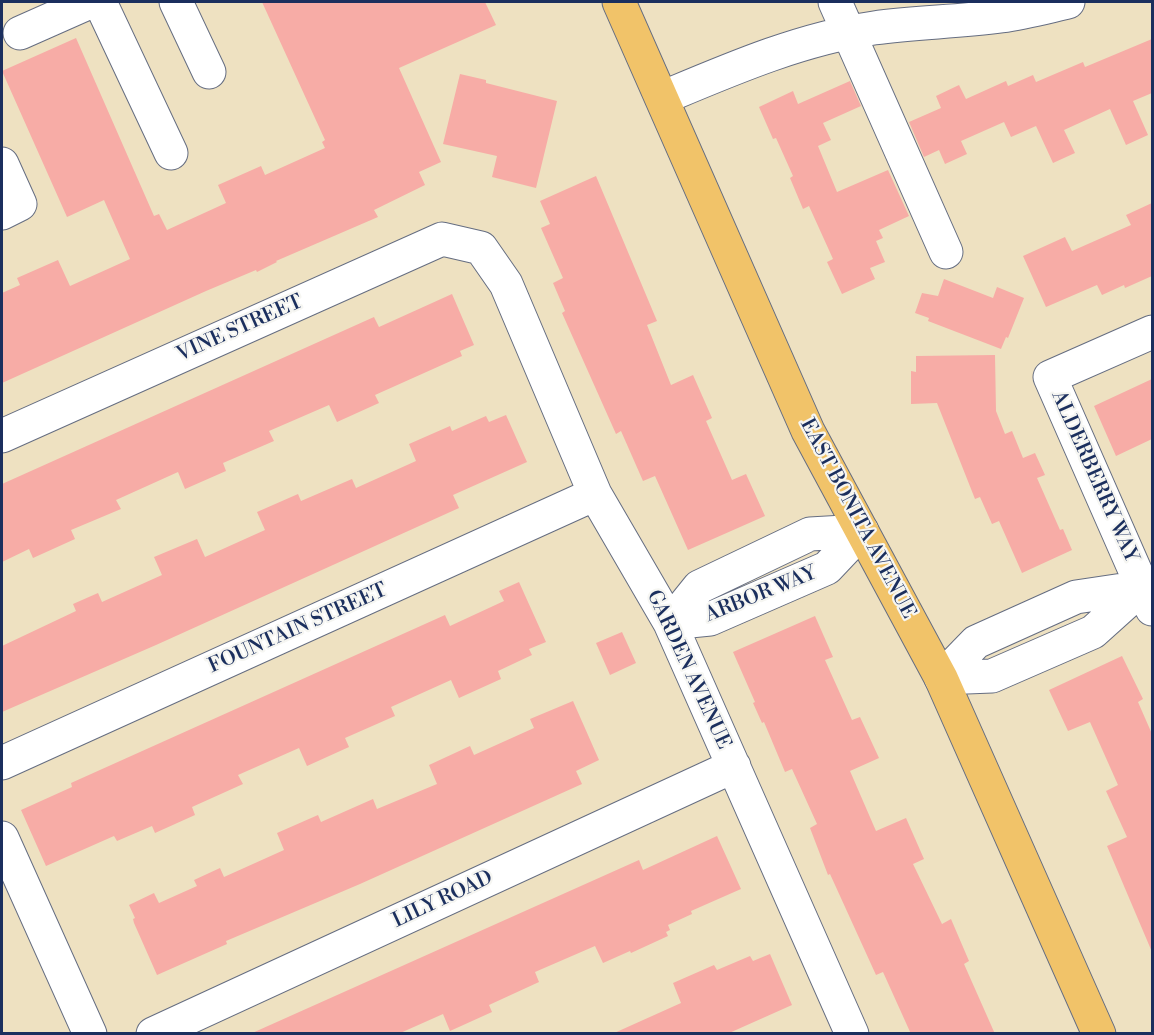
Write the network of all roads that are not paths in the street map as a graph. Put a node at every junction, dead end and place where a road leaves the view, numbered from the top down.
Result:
1 (90, 2) edge
2 (100, 2) edge
3 (176, 2) edge
4 (620, 2) edge
5 (835, 2) edge
6 (1068, 2) edge
7 (20, 33) dead end
8 (849, 33) junction
9 (209, 72) dead end
10 (662, 98) junction
11 (171, 153) dead end
12 (2, 164) edge
13 (2, 213) edge
14 (481, 248) joint
15 (946, 252) dead end
16 (1152, 332) edge
17 (2, 436) edge
18 (595, 494) junction
19 (862, 531) junction
20 (1148, 598) edge
21 (1048, 610) junction
22 (670, 623) junction
23 (1063, 644) junction
24 (941, 678) junction
25 (2, 763) edge
26 (734, 766) junction
27 (2, 838) edge
28 (90, 1034) edge
29 (153, 1034) edge
30 (852, 1034) edge
31 (1099, 1034) edge

1 - 7 street
2 - 11 street
3 - 9 street
4 - 10 main road, EAST BONITA AVENUE
5 - 8 street
6 - 8 street
8 - 10 street
8 - 15 street
10 - 19 main road, EAST BONITA AVENUE
12 - 13 street
14 - 17 street, VINE STREET
14 - 18 street, GARDEN AVENUE
16 - 20 street, ALDERBERRY WAY
18 - 22 street, GARDEN AVENUE
18 - 25 street, FOUNTAIN STREET
19 - 22 street, ARBOR WAY
19 - 24 main road, EAST BONITA AVENUE
20 - 21 street
20 - 23 street
21 - 23 street
21 - 24 street
22 - 26 street, GARDEN AVENUE
23 - 24 street
24 - 31 main road, EAST BONITA AVENUE
26 - 29 street, LILY ROAD
26 - 30 street, GARDEN AVENUE
27 - 28 street

